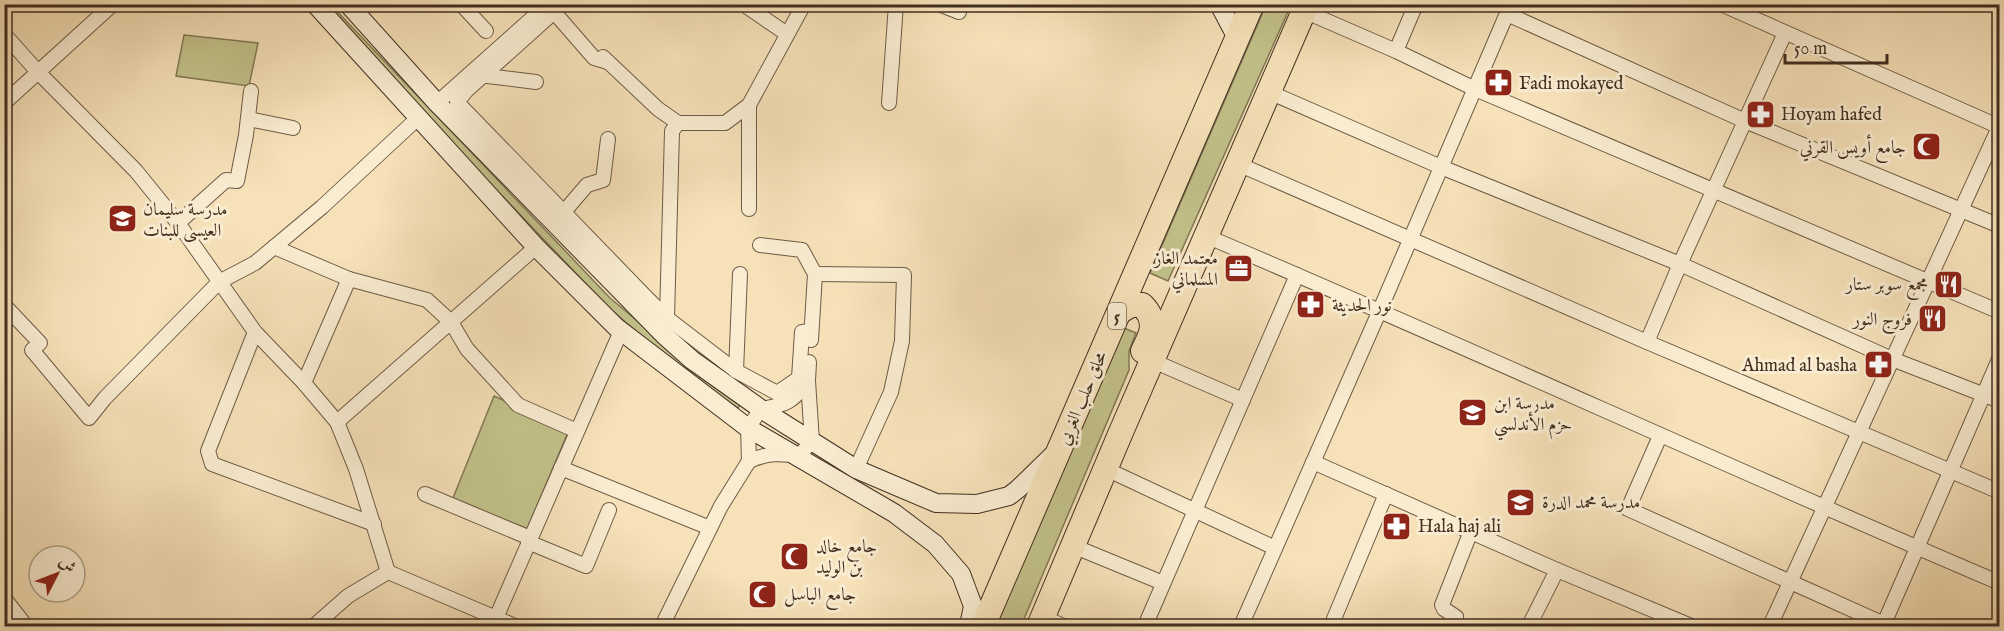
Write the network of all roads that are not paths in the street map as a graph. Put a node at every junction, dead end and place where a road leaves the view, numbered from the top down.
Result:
1 (113, 4) edge
2 (315, 4) edge
3 (348, 4) edge
4 (461, 4) edge
5 (548, 4) edge
6 (560, 4) edge
7 (743, 4) edge
8 (804, 4) edge
9 (896, 4) edge
10 (939, 4) edge
11 (1219, 4) edge
12 (1252, 4) edge
13 (1416, 4) edge
14 (1721, 4) edge
15 (1306, 8) edge
16 (1509, 9) edge
17 (959, 12) dead end
18 (486, 31) dead end
19 (1785, 33) junction
20 (4, 34) edge
21 (788, 34) junction
22 (1237, 38) junction
23 (1396, 51) junction
24 (608, 62) junction
25 (38, 72) junction
26 (477, 74) junction
27 (536, 82) dead end
28 (1475, 89) junction
29 (251, 91) dead end
30 (1269, 92) junction
31 (4, 103) edge
32 (437, 103) junction
33 (889, 103) dead end
34 (749, 105) junction
35 (418, 118) junction
36 (248, 119) junction
37 (1745, 121) junction
38 (678, 123) junction
39 (1999, 126) edge
40 (293, 129) dead end
41 (608, 139) dead end
42 (1238, 164) junction
43 (1441, 167) junction
44 (1713, 190) junction
45 (749, 209) dead end
46 (1961, 209) junction
47 (563, 213) junction
48 (178, 223) junction
49 (2000, 226) edge
50 (1206, 236) junction
51 (1411, 238) junction
52 (760, 245) dead end
53 (274, 247) junction
54 (536, 247) junction
55 (1680, 264) junction
56 (740, 274) dead end
57 (815, 274) junction
58 (1297, 274) junction
59 (349, 279) junction
60 (1928, 281) junction
61 (219, 282) junction
62 (4, 304) edge
63 (1380, 310) junction
64 (1119, 312) junction
65 (2000, 312) edge
66 (667, 318) junction
67 (451, 322) junction
68 (621, 331) junction
69 (255, 332) junction
70 (811, 332) junction
71 (1647, 342) junction
72 (2000, 357) edge
73 (1892, 359) junction
74 (1153, 361) junction
75 (736, 371) junction
76 (808, 381) junction
77 (304, 383) junction
78 (1984, 394) junction
79 (1243, 400) junction
80 (2000, 401) edge
81 (1134, 406) junction
82 (761, 409) junction
83 (337, 422) junction
84 (748, 428) junction
85 (577, 431) junction
86 (1859, 432) junction
87 (1660, 436) junction
88 (812, 441) junction
89 (1061, 447) junction
90 (799, 456) junction
91 (749, 461) junction
92 (1313, 462) junction
93 (561, 468) junction
94 (856, 469) junction
95 (1106, 469) junction
96 (1950, 470) junction
97 (2000, 492) edge
98 (425, 494) dead end
99 (1386, 494) junction
100 (1824, 508) junction
101 (609, 510) dead end
102 (1195, 510) junction
103 (374, 524) junction
104 (710, 528) junction
105 (1471, 531) junction
106 (529, 540) junction
107 (1073, 546) junction
108 (1275, 548) junction
109 (1916, 548) junction
110 (1557, 570) junction
111 (388, 572) junction
112 (1791, 582) junction
113 (1163, 583) junction
114 (2000, 583) edge
115 (4, 598) edge
116 (496, 618) junction
117 (1048, 623) edge
118 (1883, 625) edge
119 (26, 627) edge
120 (314, 627) edge
121 (515, 627) edge
122 (662, 627) edge
123 (969, 627) edge
124 (983, 627) edge
125 (1145, 627) edge
126 (1240, 627) edge
127 (1330, 627) edge
128 (1453, 627) edge
129 (1529, 627) edge
130 (1691, 627) edge
131 (1770, 627) edge

1 - 25 street
2 - 35 main road
3 - 32 main road
4 - 18 street
5 - 26 street
6 - 24 street
7 - 21 street
8 - 21 street
9 - 33 street
10 - 17 street
11 - 22 main road
12 - 22 highway, محلق حلب الغربي / 5
13 - 23 street
14 - 19 street
15 - 23 street
15 - 30 highway
16 - 28 street
16 - 37 street
19 - 37 street
19 - 39 street
20 - 25 street
21 - 34 street
22 - 64 highway, محلق حلب الغربي / 5
23 - 28 street
24 - 26 street
24 - 38 street
25 - 31 street
25 - 48 street
26 - 27 street
26 - 32 street
26 - 47 street
28 - 43 street
28 - 44 street
29 - 36 street
30 - 42 highway
30 - 43 street
32 - 82 main road
34 - 38 street
34 - 45 street
35 - 53 street
35 - 54 main road
36 - 40 street
36 - 48 street
37 - 44 street
37 - 46 street
38 - 66 street
39 - 46 street
41 - 47 street
42 - 50 highway
42 - 51 street
43 - 51 street
43 - 55 street
44 - 55 street
44 - 60 street
46 - 49 street
46 - 60 street
47 - 66 street
48 - 61 street
50 - 58 street
50 - 74 highway
51 - 63 street
51 - 71 street
52 - 57 street
53 - 59 street
53 - 61 street
54 - 67 street
54 - 68 main road
55 - 71 street
55 - 73 street
56 - 75 street
57 - 70 street
57 - 94 street
58 - 63 street
58 - 79 street
59 - 67 street
59 - 77 street
60 - 65 street
60 - 73 street
61 - 62 street
61 - 69 street
63 - 87 street
63 - 92 street
64 - 81 highway
64 - 89 highway, محلق حلب الغربي / 5
66 - 75 street
67 - 83 street
67 - 85 street
68 - 84 main road
68 - 85 street
69 - 77 street
69 - 103 street
70 - 75 street
70 - 76 street
71 - 86 street
72 - 78 street
73 - 78 street
73 - 86 street
74 - 79 street
74 - 81 highway
76 - 82 street
76 - 88 street
77 - 83 street
78 - 80 street
78 - 96 street
79 - 102 street
81 - 95 highway
82 - 84 street
82 - 88 main road
83 - 103 street
84 - 90 main road
84 - 91 street
85 - 93 street
86 - 96 street
86 - 100 street
87 - 100 street
87 - 112 street
88 - 90 street
88 - 94 main road
89 - 94 main road
89 - 124 highway, محلق حلب الغربي / 5
90 - 91 street
90 - 123 main road
91 - 104 street
92 - 99 street
92 - 108 street
93 - 104 street
93 - 106 street
95 - 102 street
95 - 107 highway
96 - 97 street
96 - 109 street
98 - 106 street
99 - 105 street
99 - 127 street
100 - 109 street
100 - 112 street
101 - 106 street
102 - 108 street
102 - 113 street
103 - 111 street
104 - 122 street
105 - 110 street
105 - 128 street
106 - 116 street
107 - 113 street
107 - 117 highway
108 - 126 street
109 - 114 street
109 - 118 street
110 - 129 street
110 - 130 street
111 - 116 street
111 - 120 street
112 - 118 street
112 - 131 street
113 - 125 street
115 - 119 street
116 - 121 street

